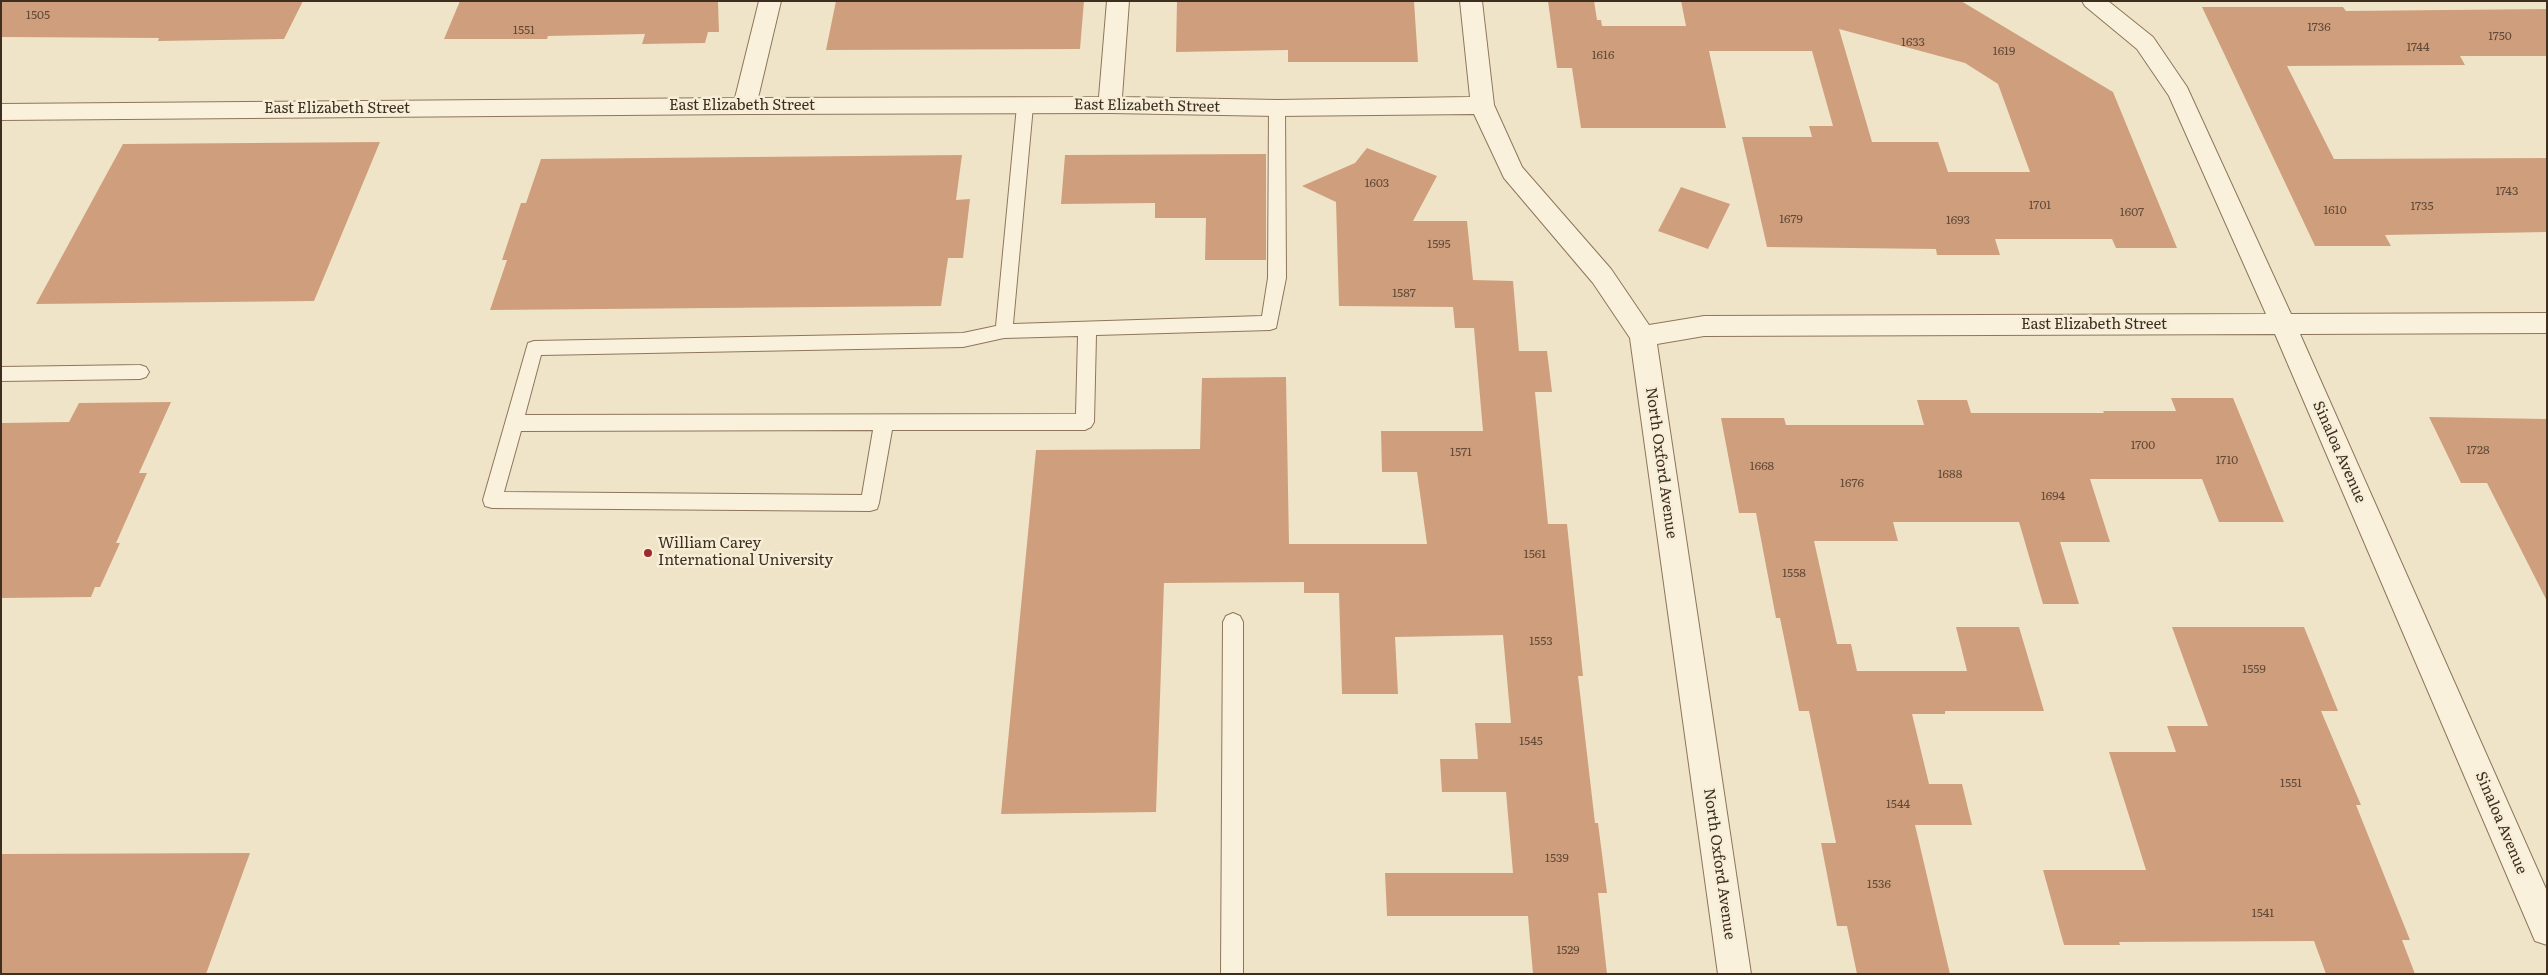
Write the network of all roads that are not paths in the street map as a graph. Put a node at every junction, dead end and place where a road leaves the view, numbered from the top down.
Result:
1 (770, 1) edge
2 (1118, 1) edge
3 (1471, 1) edge
4 (2093, 1) edge
5 (1110, 104) junction
6 (1482, 105) junction
7 (744, 106) junction
8 (1025, 106) junction
9 (1277, 108) junction
10 (1, 112) edge
11 (2547, 323) edge
12 (2283, 324) junction
13 (1087, 328) junction
14 (1004, 330) junction
15 (1643, 336) junction
16 (140, 372) dead end
17 (1, 374) edge
18 (884, 422) junction
19 (514, 423) junction
20 (1233, 622) dead end
21 (2547, 929) edge
22 (1232, 974) edge
23 (1736, 974) edge

1 - 7 street
2 - 5 street
3 - 6 street, North Oxford Avenue
4 - 12 street, Sinaloa Avenue
5 - 8 street, East Elizabeth Street
5 - 9 street, East Elizabeth Street
6 - 9 street, East Elizabeth Street
6 - 15 street, North Oxford Avenue
7 - 8 street, East Elizabeth Street
7 - 10 street, East Elizabeth Street
8 - 14 lane
9 - 13 lane
11 - 12 street, East Elizabeth Street
12 - 15 street, East Elizabeth Street
12 - 21 street, Sinaloa Avenue
13 - 14 lane
13 - 18 lane
14 - 19 lane
15 - 23 street, North Oxford Avenue
16 - 17 lane
18 - 19 lane
18 - 19 lane
20 - 22 lane

